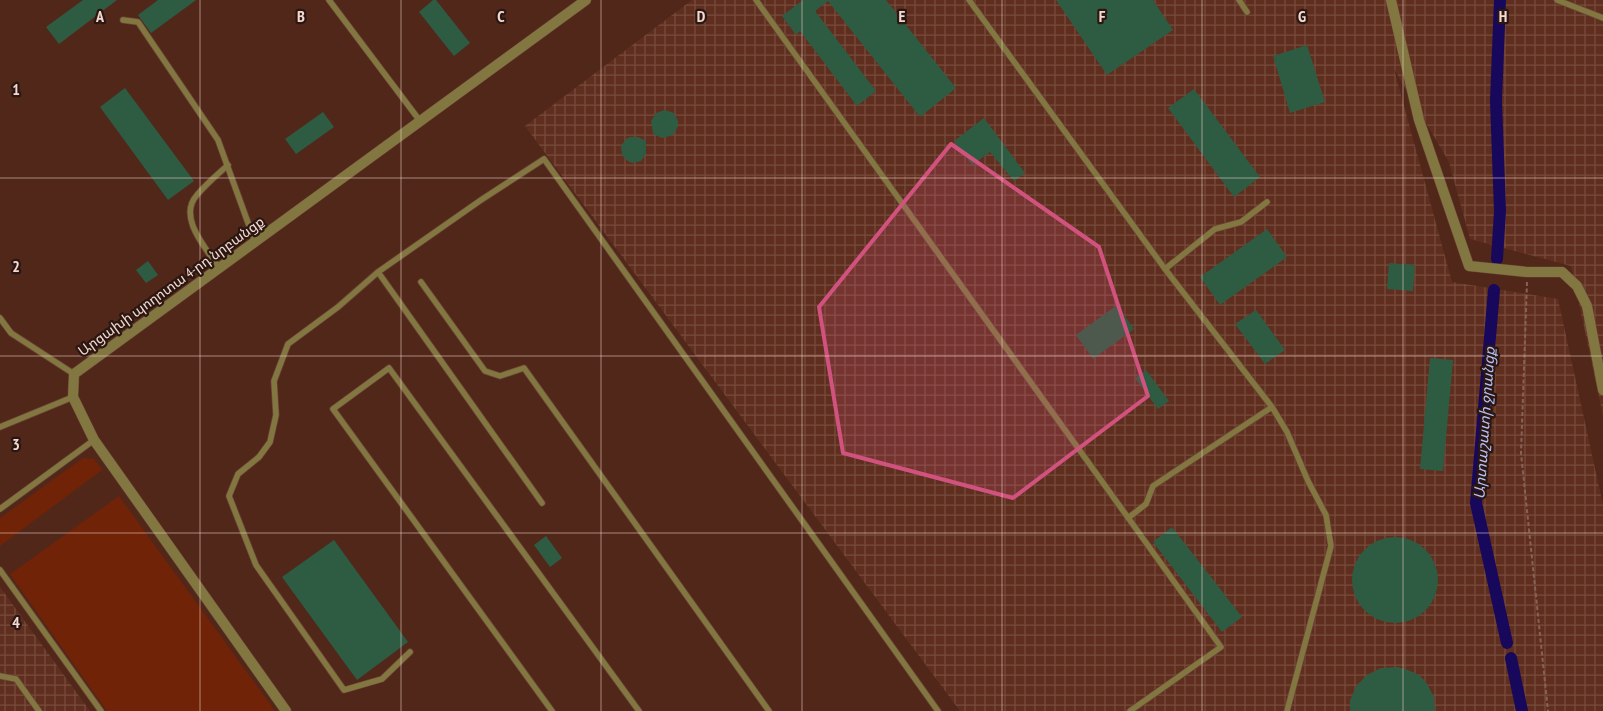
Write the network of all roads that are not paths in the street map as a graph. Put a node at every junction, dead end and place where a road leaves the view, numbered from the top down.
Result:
1 (329, 0) edge
2 (586, 0) edge
3 (756, 0) edge
4 (969, 0) edge
5 (1238, 0) edge
6 (1391, 0) edge
7 (1557, 0) edge
8 (1248, 12) dead end
9 (1603, 18) edge
10 (123, 20) dead end
11 (420, 121) junction
12 (228, 165) junction
13 (1267, 202) dead end
14 (255, 242) junction
15 (219, 268) junction
16 (1165, 268) junction
17 (378, 272) junction
18 (421, 282) dead end
19 (0, 318) edge
20 (74, 374) junction
21 (1603, 390) edge
22 (73, 397) junction
23 (1272, 407) junction
24 (0, 427) edge
25 (94, 440) junction
26 (542, 503) dead end
27 (0, 508) edge
28 (1128, 518) junction
29 (0, 570) edge
30 (410, 652) dead end
31 (0, 676) edge
32 (39, 711) edge
33 (101, 711) edge
34 (286, 711) edge
35 (552, 711) edge
36 (640, 711) edge
37 (769, 711) edge
38 (938, 711) edge
39 (1130, 711) edge
40 (1287, 711) edge

1 - 11 lane
2 - 11 street, Արցախի պողոտա 4-րդ նրբանցք
3 - 28 lane
4 - 16 lane
5 - 8 lane
6 - 21 street
7 - 9 lane
10 - 12 lane
11 - 14 street, Արցախի պողոտա 4-րդ նրբանցք
12 - 14 lane
12 - 15 lane
13 - 16 lane
14 - 15 street, Արցախի պողոտա 4-րդ նրբանցք
15 - 20 street, Արցախի պողոտա 4-րդ նրբանցք
16 - 23 lane
17 - 26 lane
17 - 30 lane
17 - 38 lane
18 - 37 lane
19 - 20 lane
20 - 22 street, Արցախի պողոտա 4-րդ նրբանցք
22 - 24 lane
22 - 25 street, Արցախի պողոտա 4-րդ նրբանցք
23 - 28 lane
23 - 40 lane
25 - 27 lane
25 - 34 street, Արցախի պողոտա 4-րդ նրբանցք
28 - 39 lane
29 - 33 lane
31 - 32 lane
35 - 36 lane

